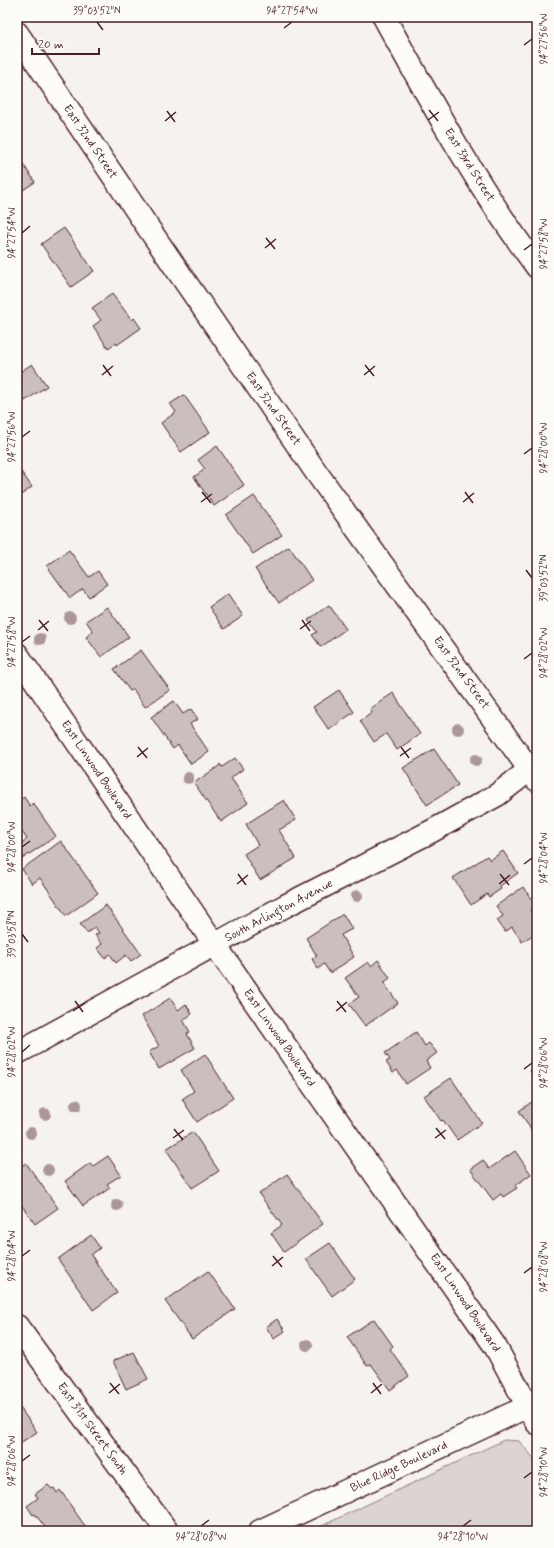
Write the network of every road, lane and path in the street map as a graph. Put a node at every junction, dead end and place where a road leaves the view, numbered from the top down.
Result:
1 (384, 17) edge
2 (17, 33) edge
3 (537, 266) edge
4 (17, 654) edge
5 (535, 771) edge
6 (215, 945) junction
7 (17, 1053) edge
8 (17, 1326) edge
9 (534, 1410) edge
10 (167, 1531) edge
11 (260, 1531) edge

1 - 3 street, East 33rd Street
2 - 5 street, East 32nd Street
4 - 6 street, East Linwood Boulevard
5 - 6 street, South Arlington Avenue
6 - 7 street, South Arlington Avenue
6 - 9 street, East Linwood Boulevard
8 - 10 street, East 31st Street South
9 - 11 street, Blue Ridge Boulevard

